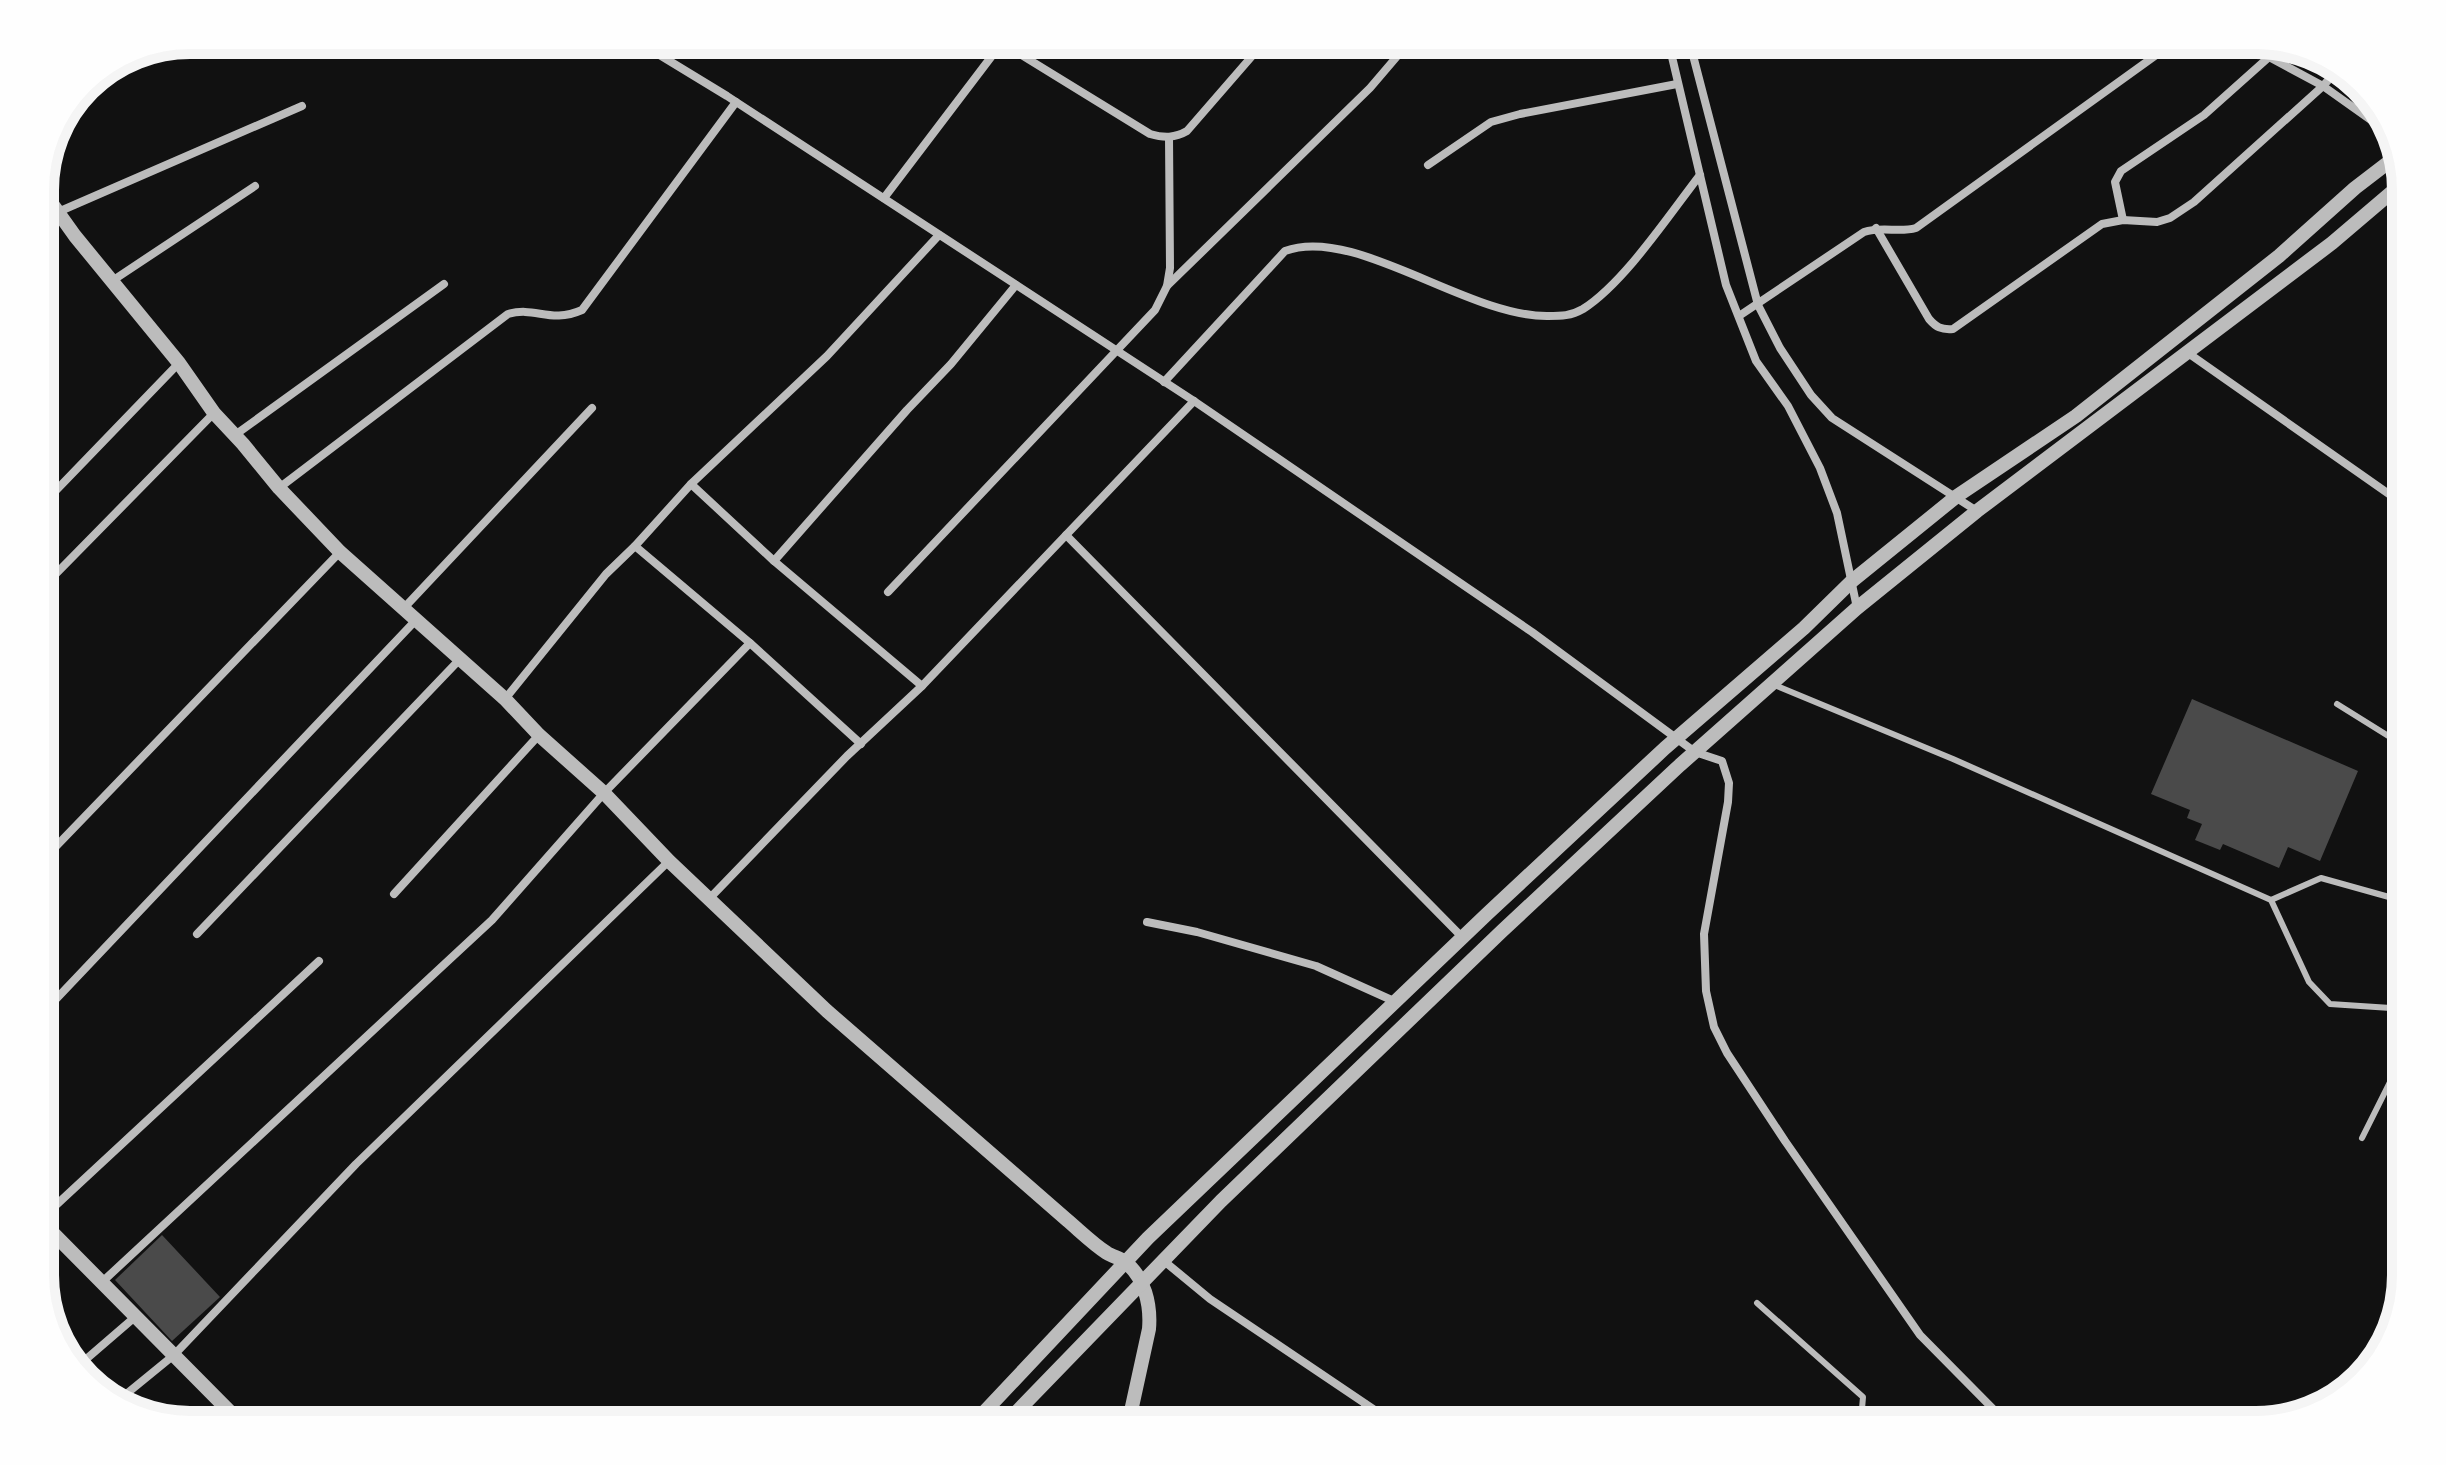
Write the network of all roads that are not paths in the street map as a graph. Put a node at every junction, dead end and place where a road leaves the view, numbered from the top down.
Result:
1 (658, 54) edge
2 (994, 54) edge
3 (1022, 54) edge
4 (1254, 54) edge
5 (1399, 54) edge
6 (1671, 54) edge
7 (1693, 54) edge
8 (2158, 54) edge
9 (2266, 55) edge
10 (2269, 57) junction
11 (2331, 77) edge
12 (1677, 84) junction
13 (2323, 86) junction
14 (736, 102) junction
15 (302, 106) dead end
16 (2374, 122) edge
17 (1169, 137) junction
18 (2388, 162) edge
19 (1428, 165) dead end
20 (1700, 175) junction
21 (255, 186) dead end
22 (2392, 192) edge
23 (884, 198) junction
24 (54, 206) edge
25 (58, 212) junction
26 (2123, 220) junction
27 (1876, 228) junction
28 (939, 235) junction
29 (112, 281) junction
30 (444, 284) dead end
31 (1016, 285) junction
32 (1167, 286) junction
33 (1758, 305) junction
34 (1739, 316) junction
35 (1117, 351) junction
36 (2188, 353) junction
37 (179, 363) junction
38 (1164, 382) junction
39 (1194, 401) junction
40 (592, 408) dead end
41 (214, 413) junction
42 (235, 435) junction
43 (691, 484) junction
44 (279, 488) junction
45 (54, 492) edge
46 (1957, 496) junction
47 (2392, 496) edge
48 (1977, 511) junction
49 (1066, 535) junction
50 (635, 546) junction
51 (340, 552) junction
52 (774, 561) junction
53 (54, 576) edge
54 (1852, 581) junction
55 (888, 592) dead end
56 (1857, 608) junction
57 (403, 609) junction
58 (416, 620) junction
59 (750, 643) junction
60 (461, 658) junction
61 (1772, 684) junction
62 (922, 686) junction
63 (505, 699) junction
64 (2337, 704) dead end
65 (539, 735) junction
66 (1677, 738) junction
67 (2392, 738) edge
68 (861, 744) junction
69 (1695, 752) junction
70 (604, 793) junction
71 (54, 848) edge
72 (669, 861) junction
73 (394, 894) dead end
74 (709, 899) junction
75 (2271, 900) junction
76 (2392, 900) edge
77 (1147, 922) dead end
78 (197, 934) dead end
79 (1462, 937) junction
80 (319, 961) dead end
81 (54, 1001) edge
82 (1396, 1002) junction
83 (2392, 1008) edge
84 (2392, 1078) edge
85 (2362, 1138) dead end
86 (54, 1207) edge
87 (54, 1234) edge
88 (1164, 1261) junction
89 (1125, 1262) junction
90 (101, 1283) junction
91 (1143, 1284) junction
92 (1757, 1303) dead end
93 (135, 1317) junction
94 (174, 1355) junction
95 (85, 1360) edge
96 (125, 1395) edge
97 (1365, 1403) junction
98 (225, 1411) edge
99 (985, 1411) edge
100 (1018, 1411) edge
101 (1131, 1411) edge
102 (1363, 1411) edge
103 (1377, 1411) edge
104 (1861, 1411) edge
105 (1995, 1411) edge

1 - 14 street
2 - 23 street
3 - 17 street
4 - 17 street
5 - 32 street
6 - 12 street
7 - 33 street
8 - 27 street
9 - 10 street
10 - 13 street
10 - 26 street
11 - 13 street
12 - 19 street
12 - 20 street
13 - 16 street
13 - 26 street
14 - 23 street
14 - 44 street
15 - 25 street
17 - 32 street
18 - 46 street
20 - 34 street
20 - 38 street
21 - 29 street
22 - 36 street
23 - 28 street
24 - 25 street
25 - 29 street
26 - 27 street
27 - 33 street
28 - 31 street
28 - 43 street
29 - 37 street
30 - 42 street
31 - 35 street
31 - 52 street
32 - 35 street
33 - 34 street
33 - 46 street
34 - 54 street
35 - 38 street
35 - 55 street
36 - 47 street
36 - 48 street
37 - 41 street
37 - 45 street
38 - 39 street
39 - 49 street
39 - 66 street
40 - 57 street
41 - 42 street
41 - 53 street
42 - 44 street
43 - 50 street
43 - 52 street
44 - 51 street
46 - 48 street
46 - 54 street
48 - 56 street
49 - 62 street
49 - 79 street
50 - 59 street
50 - 63 street
51 - 57 street
51 - 71 street
52 - 62 street
54 - 56 street
54 - 66 street
56 - 61 street
57 - 58 street
58 - 60 street
58 - 81 street
59 - 68 street
59 - 70 street
60 - 63 street
60 - 78 street
61 - 69 street
61 - 75 lane
62 - 68 street
63 - 65 street
64 - 67 lane
65 - 70 street
65 - 73 street
66 - 69 street
66 - 79 street
68 - 74 street
69 - 88 street
69 - 105 street
70 - 72 street
70 - 90 street
72 - 74 street
72 - 94 street
74 - 89 street
75 - 76 lane
75 - 83 lane
77 - 82 street
79 - 82 street
80 - 86 street
82 - 89 street
84 - 85 lane
87 - 90 street
88 - 91 street
88 - 97 street
89 - 91 street
89 - 99 street
90 - 93 street
91 - 100 street
91 - 101 street
92 - 104 lane
93 - 94 street
93 - 95 street
94 - 96 street
94 - 98 street
97 - 102 lane
97 - 103 street

